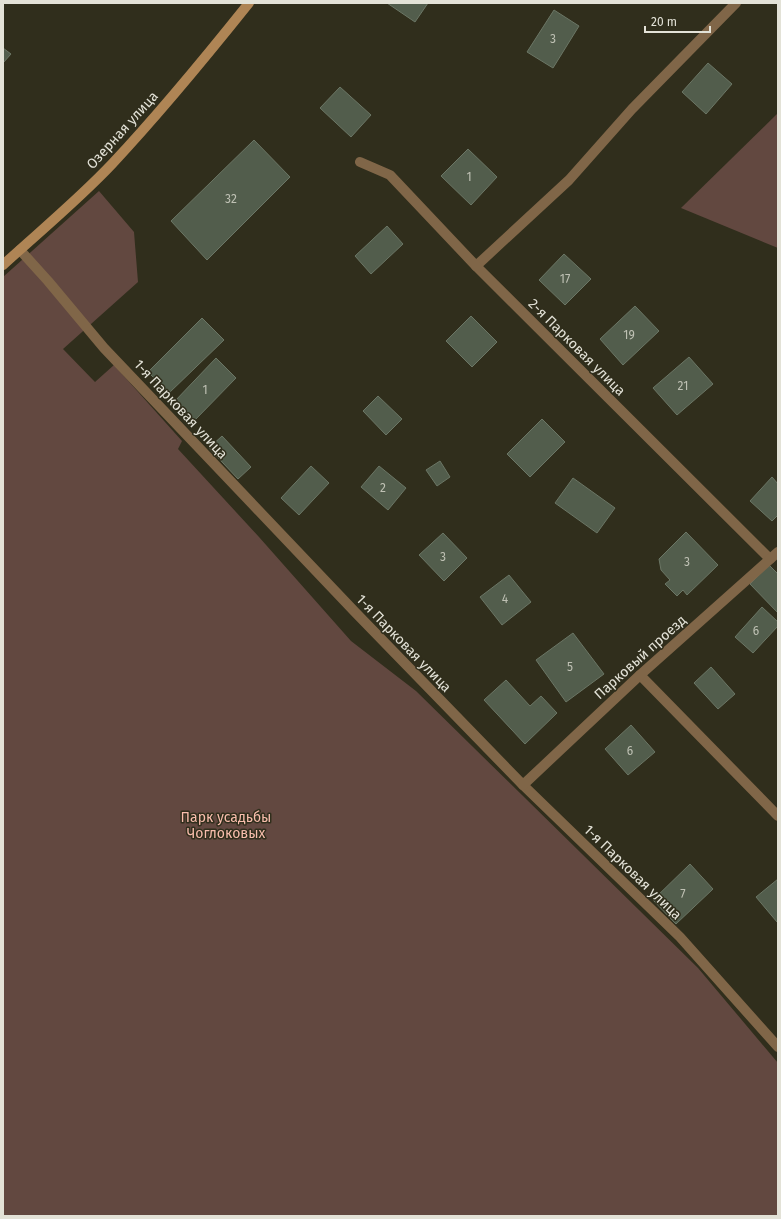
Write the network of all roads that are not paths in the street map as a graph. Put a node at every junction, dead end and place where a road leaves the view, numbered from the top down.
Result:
1 (249, 3) edge
2 (736, 3) edge
3 (360, 162) dead end
4 (20, 250) junction
5 (3, 265) edge
6 (476, 266) junction
7 (774, 556) edge
8 (640, 676) junction
9 (523, 785) junction
10 (778, 816) edge
11 (778, 1047) edge

1 - 4 main road, Озерная улица
2 - 6 street
3 - 6 street, 2-я Парковая улица
4 - 5 main road, Озерная улица
4 - 9 street, 1-я Парковая улица
6 - 7 street, 2-я Парковая улица
7 - 8 street, Парковый проезд
8 - 9 street, Парковый проезд
8 - 10 street
9 - 11 street, 1-я Парковая улица

